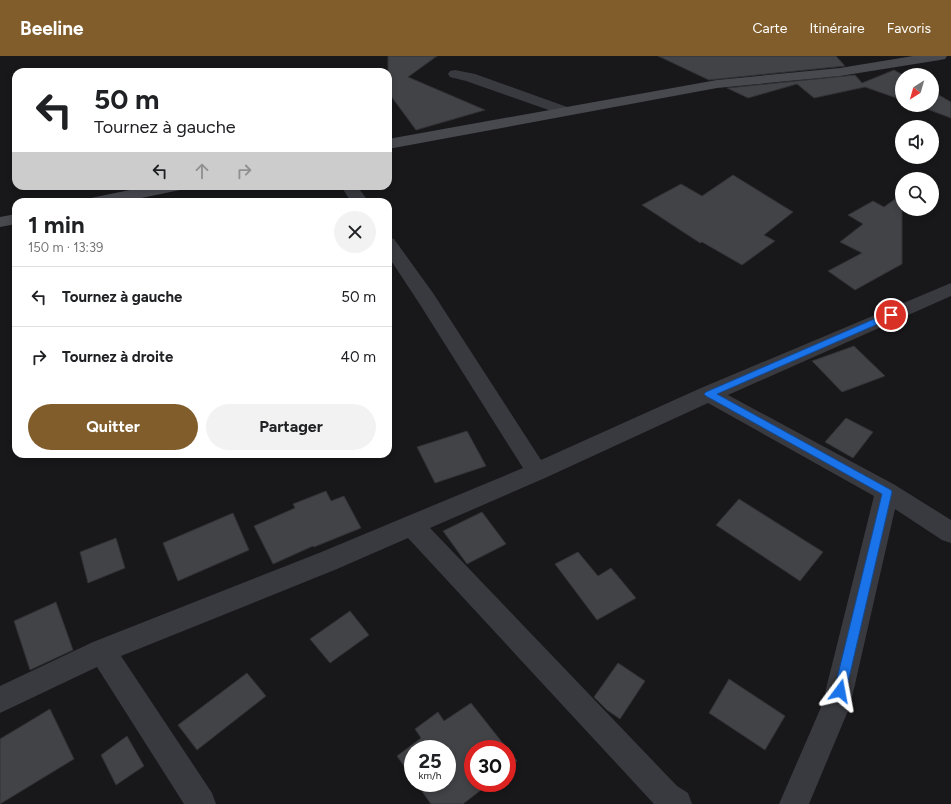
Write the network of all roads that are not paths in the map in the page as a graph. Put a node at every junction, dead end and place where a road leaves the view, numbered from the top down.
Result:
1 (940, 56) edge
2 (455, 74) dead end
3 (565, 111) junction
4 (392, 143) edge
5 (154, 190) edge
6 (116, 198) edge
7 (12, 220) edge
8 (0, 222) edge
9 (392, 249) edge
10 (951, 289) edge
11 (709, 394) junction
12 (537, 472) junction
13 (887, 492) junction
14 (411, 525) junction
15 (951, 533) edge
16 (102, 651) junction
17 (0, 700) edge
18 (201, 804) edge
19 (677, 804) edge
20 (794, 804) edge

1 - 3 street
2 - 3 street
3 - 4 street
5 - 6 street
7 - 8 street
9 - 12 street
10 - 11 street
11 - 12 street
11 - 13 street
12 - 14 street
13 - 15 street
13 - 20 street
14 - 16 street
14 - 19 street
16 - 17 street
16 - 18 street

